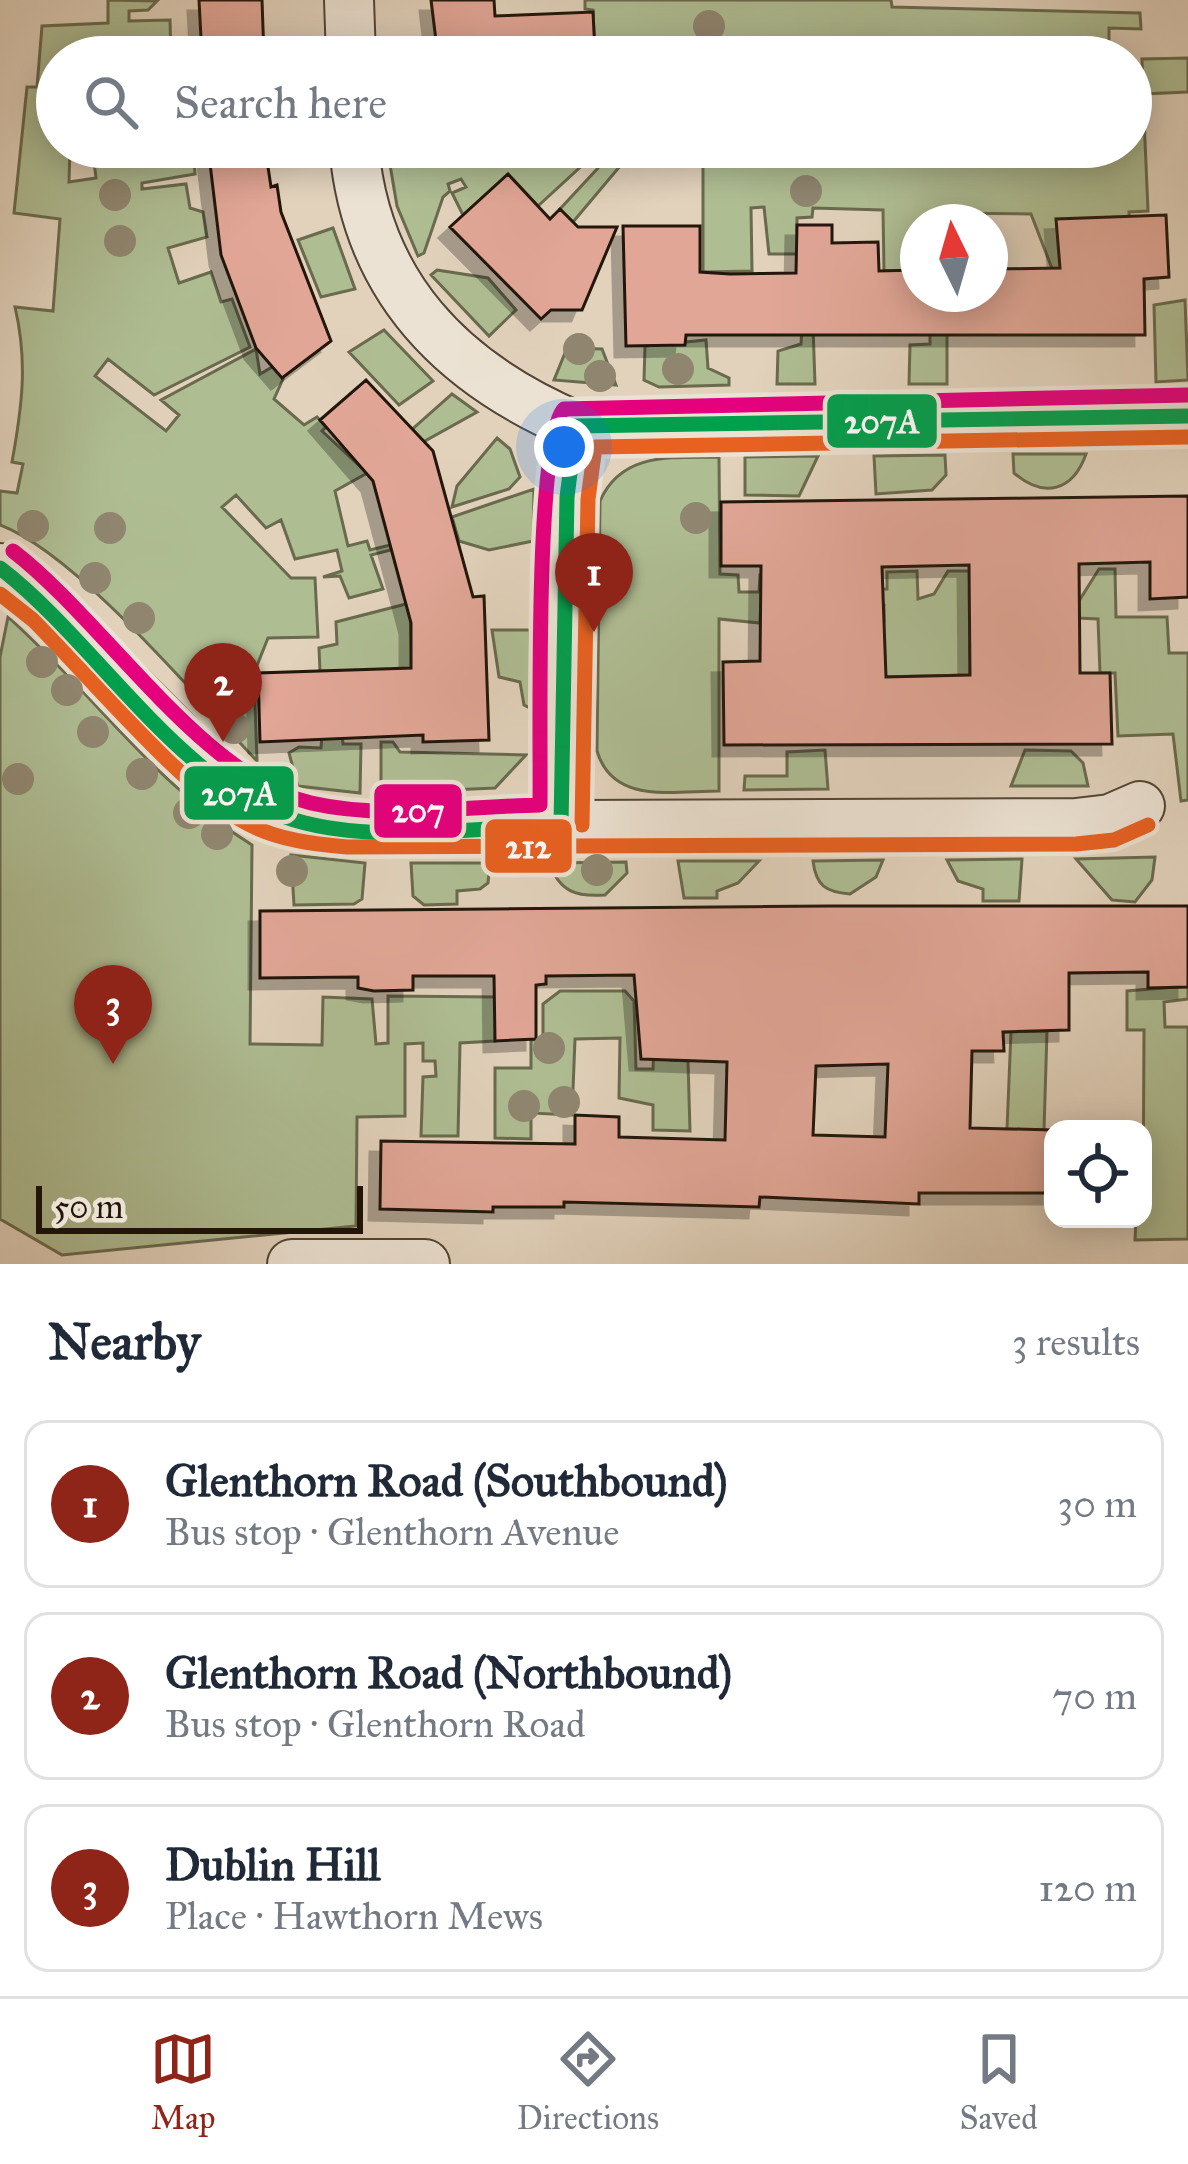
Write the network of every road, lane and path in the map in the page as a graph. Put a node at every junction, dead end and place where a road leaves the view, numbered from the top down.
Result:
1 (350, 0) edge
2 (351, 36) edge
3 (359, 168) edge
4 (1188, 416) edge
5 (576, 426) junction
6 (0, 568) edge
7 (1140, 806) dead end
8 (561, 825) junction
9 (292, 1264) edge
10 (425, 1264) edge

1 - 2 street
3 - 5 street
4 - 5 street
5 - 8 street
6 - 8 street
7 - 8 street
9 - 10 street

